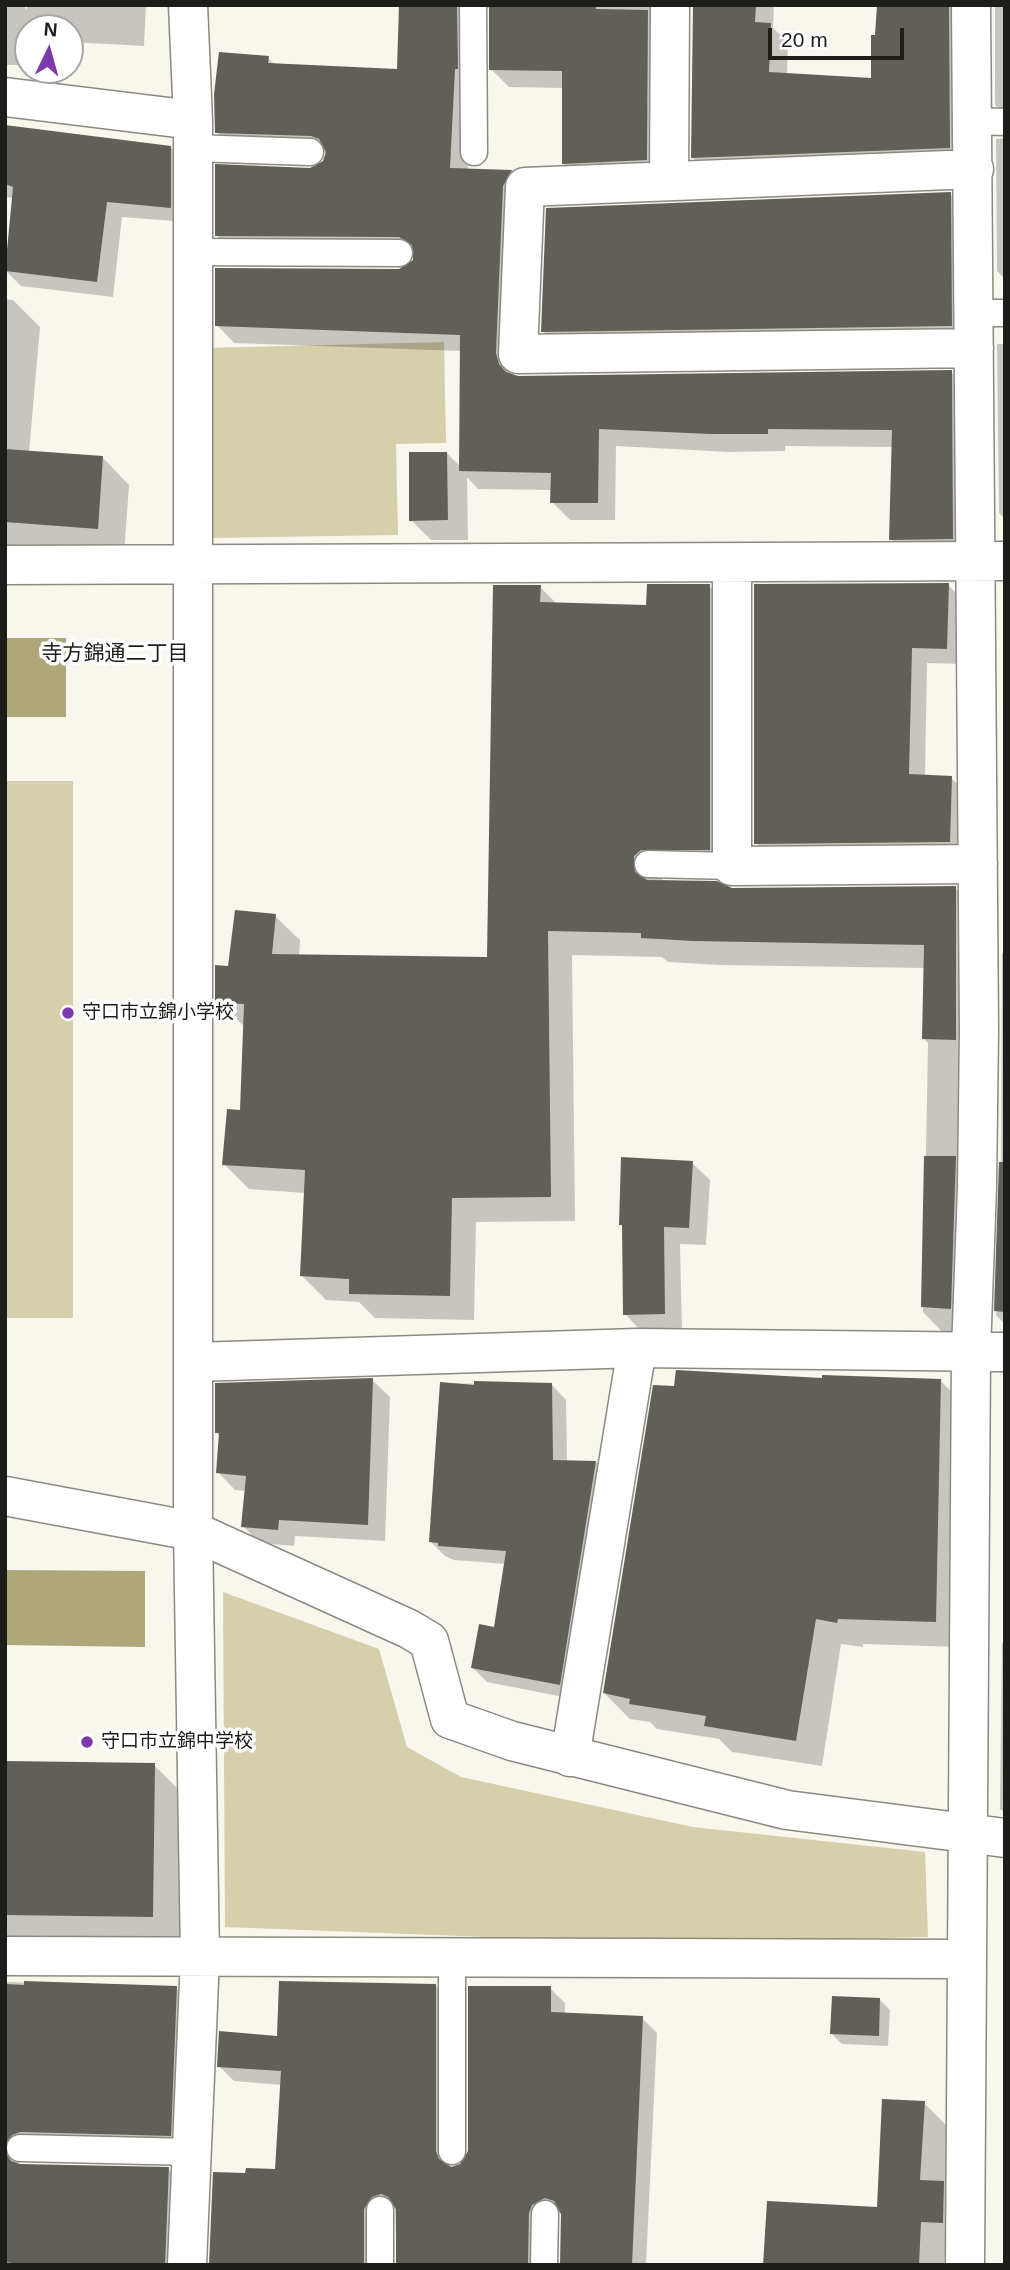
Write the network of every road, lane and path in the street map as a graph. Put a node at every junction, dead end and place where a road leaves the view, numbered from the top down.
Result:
1 (188, 5) edge
2 (473, 5) edge
3 (670, 5) edge
4 (971, 5) edge
5 (5, 97) edge
6 (989, 121) edge
7 (193, 134) junction
8 (310, 152) dead end
9 (474, 152) dead end
10 (974, 169) junction
11 (669, 181) junction
12 (193, 252) junction
13 (399, 253) dead end
14 (984, 325) edge
15 (990, 561) edge
16 (732, 563) junction
17 (194, 564) junction
18 (5, 565) edge
19 (648, 864) dead end
20 (978, 864) junction
21 (732, 866) junction
22 (992, 1030) edge
23 (991, 1189) edge
24 (637, 1348) junction
25 (988, 1352) edge
26 (195, 1362) junction
27 (5, 1496) edge
28 (193, 1531) junction
29 (570, 1757) junction
30 (966, 1835) junction
31 (1005, 1838) edge
32 (5, 1956) edge
33 (200, 1957) junction
34 (452, 1958) junction
35 (964, 1959) junction
36 (20, 2148) dead end
37 (192, 2151) junction
38 (452, 2151) dead end
39 (380, 2210) dead end
40 (545, 2214) dead end
41 (187, 2265) edge
42 (380, 2265) edge
43 (544, 2265) edge
44 (965, 2265) edge

1 - 7 street
2 - 9 lane
3 - 11 street
4 - 6 street
5 - 7 street
6 - 10 street
7 - 8 lane
7 - 12 street
10 - 11 street
10 - 14 street
11 - 14 street
12 - 13 lane
12 - 17 street
14 - 15 street
15 - 16 street
15 - 20 street
16 - 17 street
16 - 21 street
17 - 18 street
17 - 26 street
19 - 21 lane
20 - 21 street
20 - 22 street
22 - 23 street
23 - 25 street
24 - 25 street
24 - 26 street
24 - 29 street
25 - 30 street
26 - 28 street
27 - 28 street
28 - 29 street
28 - 33 street
29 - 30 street
30 - 31 street
30 - 35 street
32 - 33 street
33 - 34 street
33 - 37 street
34 - 35 street
34 - 38 lane
35 - 44 street
36 - 37 lane
37 - 41 street
39 - 42 lane
40 - 43 lane

